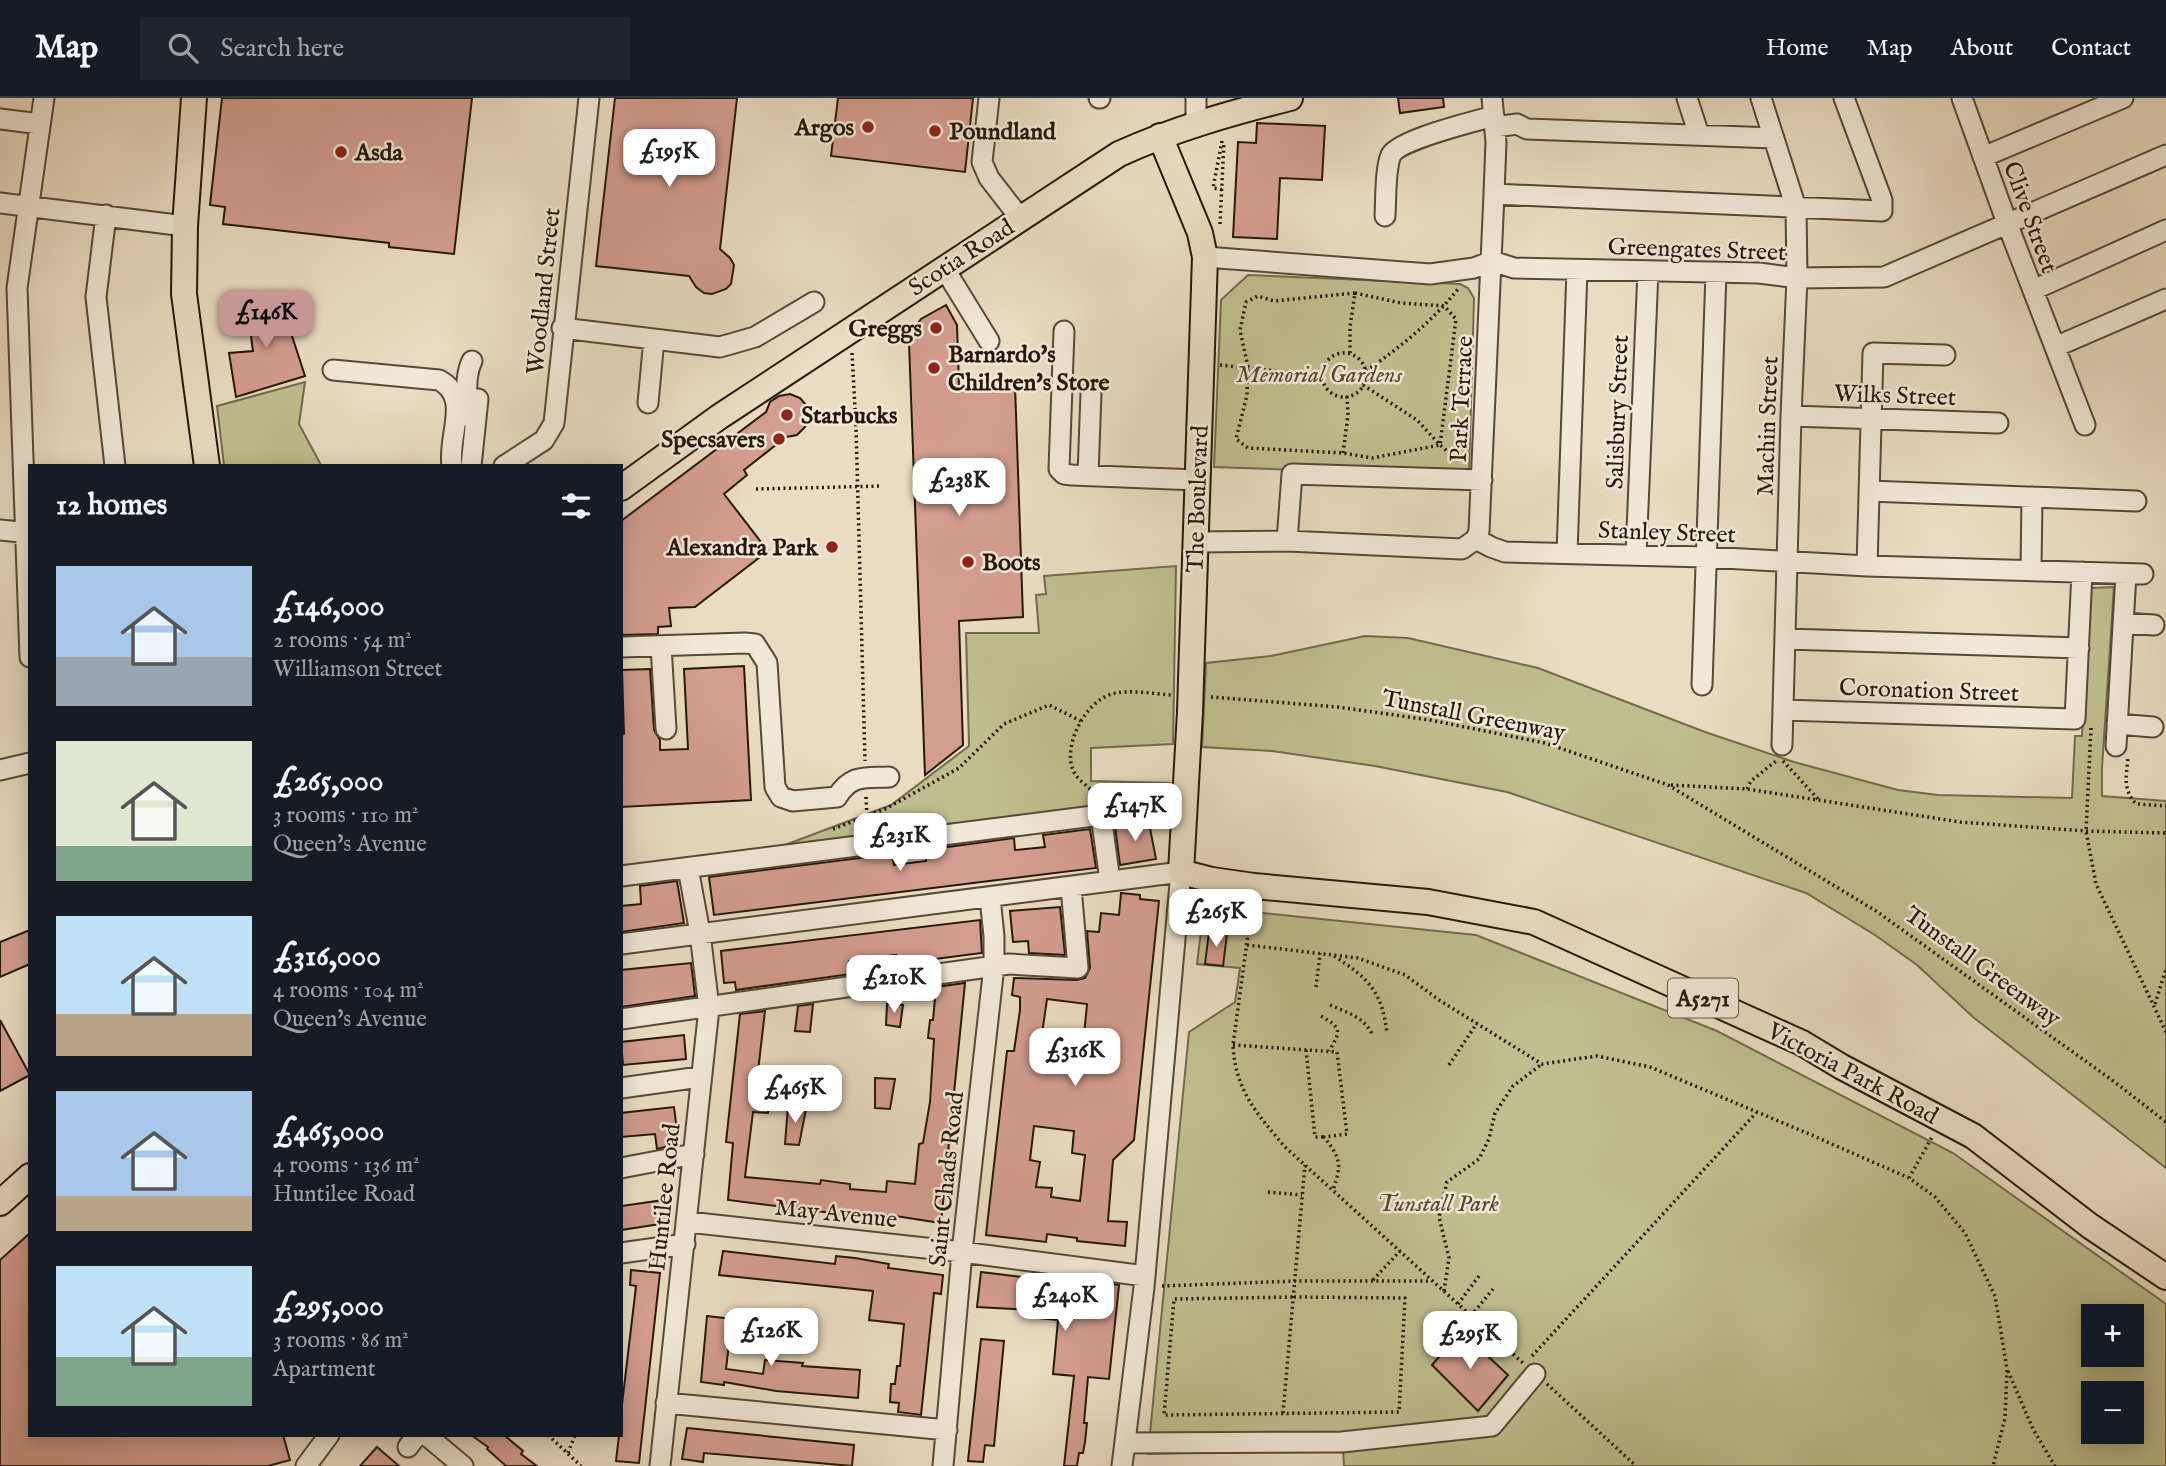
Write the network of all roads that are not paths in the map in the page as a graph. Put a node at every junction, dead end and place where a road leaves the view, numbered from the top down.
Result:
1 (44, 98) edge
2 (194, 98) edge
3 (589, 98) edge
4 (989, 98) edge
5 (1196, 98) edge
6 (1290, 98) edge
7 (1687, 98) edge
8 (1760, 98) edge
9 (1844, 98) edge
10 (1962, 98) edge
11 (2123, 98) edge
12 (1493, 113) edge
13 (0, 120) edge
14 (40, 124) junction
15 (1196, 124) junction
16 (1699, 135) junction
17 (1160, 136) junction
18 (1774, 138) junction
19 (2166, 155) edge
20 (1983, 157) junction
21 (1494, 194) junction
22 (0, 203) edge
23 (27, 206) junction
24 (1796, 208) junction
25 (106, 215) junction
26 (1385, 216) dead end
27 (1020, 218) junction
28 (2007, 223) junction
29 (186, 226) junction
30 (2166, 230) edge
31 (1211, 257) junction
32 (1483, 265) junction
33 (944, 268) junction
34 (1577, 270) junction
35 (1648, 271) junction
36 (1716, 272) junction
37 (1797, 278) junction
38 (8, 287) edge
39 (2032, 290) junction
40 (2166, 299) edge
41 (814, 302) dead end
42 (562, 328) junction
43 (1064, 331) dead end
44 (654, 339) junction
45 (989, 341) dead end
46 (2056, 350) junction
47 (1945, 355) dead end
48 (10, 370) edge
49 (333, 370) dead end
50 (1091, 393) dead end
51 (648, 403) dead end
52 (1791, 416) junction
53 (1871, 419) junction
54 (1998, 424) dead end
55 (2085, 425) dead end
56 (115, 464) edge
57 (207, 464) edge
58 (452, 464) edge
59 (460, 464) edge
60 (471, 464) edge
61 (507, 464) edge
62 (1080, 475) junction
63 (1197, 480) junction
64 (1482, 480) junction
65 (623, 487) edge
66 (1869, 491) junction
67 (2032, 497) junction
68 (2136, 501) dead end
69 (0, 530) edge
70 (28, 533) edge
71 (1476, 539) junction
72 (1287, 541) junction
73 (1196, 542) junction
74 (1567, 553) junction
75 (1636, 554) junction
76 (1706, 557) junction
77 (1787, 562) junction
78 (1867, 566) junction
79 (2031, 570) junction
80 (2082, 572) junction
81 (2123, 623) junction
82 (2154, 625) dead end
83 (1786, 639) junction
84 (661, 646) junction
85 (623, 647) edge
86 (2079, 648) junction
87 (1702, 685) dead end
88 (1783, 710) junction
89 (2124, 725) junction
90 (2153, 727) dead end
91 (666, 729) dead end
92 (2116, 746) dead end
93 (1782, 752) road end
94 (28, 764) edge
95 (0, 771) edge
96 (889, 777) dead end
97 (1185, 807) junction
98 (1101, 815) junction
99 (688, 868) junction
100 (1181, 872) junction
101 (623, 876) edge
102 (1110, 881) junction
103 (1071, 887) junction
104 (990, 898) junction
105 (700, 933) junction
106 (623, 944) edge
107 (993, 966) junction
108 (709, 1008) junction
109 (623, 1019) edge
110 (700, 1077) junction
111 (623, 1088) edge
112 (694, 1154) junction
113 (623, 1168) edge
114 (28, 1179) edge
115 (1, 1201) edge
116 (688, 1222) junction
117 (685, 1244) junction
118 (962, 1251) junction
119 (623, 1253) edge
120 (2166, 1277) edge
121 (1145, 1281) junction
122 (1530, 1369) road end
123 (666, 1403) junction
124 (947, 1430) junction
125 (328, 1437) edge
126 (428, 1437) edge
127 (1125, 1443) junction
128 (306, 1466) edge
129 (463, 1466) edge
130 (660, 1466) edge
131 (943, 1466) edge
132 (1122, 1466) edge

1 - 14 street
2 - 29 main road
3 - 42 street, Woodland Street
4 - 27 street
5 - 15 street
6 - 15 main road, Scotia Road
7 - 16 street
8 - 18 street, Machin Street
9 - 24 street
10 - 20 street, Clive Street
11 - 20 street
12 - 16 street
12 - 21 street, Park Terrace
12 - 26 street
13 - 14 street
14 - 23 street
15 - 17 main road, Scotia Road
16 - 18 street
17 - 27 main road, Scotia Road
17 - 31 main road, The Boulevard
18 - 24 street, Machin Street
19 - 28 street, Greengates Street
20 - 28 street, Clive Street
21 - 24 street
21 - 32 street, Park Terrace
22 - 23 street
23 - 25 street
23 - 38 street
24 - 37 street, Machin Street
25 - 29 street
25 - 56 street
27 - 33 main road, Scotia Road
28 - 37 street, Greengates Street
28 - 39 street, Clive Street
29 - 57 main road
30 - 39 street
31 - 32 street, Greengates Street
31 - 63 main road, The Boulevard
32 - 34 street, Greengates Street
32 - 64 street, Park Terrace
33 - 45 street
33 - 65 main road, Scotia Road
34 - 35 street, Greengates Street
34 - 74 street
35 - 36 street, Greengates Street
35 - 75 street, Salisbury Street
36 - 37 street, Greengates Street
36 - 76 street
37 - 52 street, Machin Street
38 - 48 street
39 - 46 street, Clive Street
40 - 46 street
41 - 44 street
42 - 44 street
42 - 61 street, Woodland Street
43 - 62 street
44 - 51 street
46 - 55 street, Clive Street
47 - 53 street
48 - 70 street
49 - 58 street
50 - 62 street
52 - 53 street, Wilks Street
52 - 77 street, Machin Street
53 - 54 street, Wilks Street
53 - 66 street
59 - 60 street
62 - 63 street
63 - 73 main road, The Boulevard
64 - 71 street, Park Terrace
64 - 72 street
66 - 67 street
66 - 78 street
67 - 68 street
67 - 79 street
69 - 70 street
71 - 72 street
71 - 74 street, Stanley Street
72 - 73 street
73 - 97 main road, The Boulevard
74 - 75 street, Stanley Street
75 - 76 street, Stanley Street
76 - 77 street, Stanley Street
76 - 87 street
77 - 78 street, Stanley Street
77 - 83 street, Machin Street
78 - 79 street, Stanley Street
79 - 80 street, Stanley Street
80 - 81 street, Stanley Street
80 - 86 street
81 - 82 street
81 - 89 street
83 - 86 street
83 - 88 street, Machin Street
84 - 85 street
84 - 91 street
84 - 96 street
86 - 88 street, Coronation Street
88 - 93 street, Machin Street
89 - 90 street
89 - 92 street
94 - 95 street
97 - 98 street
97 - 100 main road, The Boulevard
98 - 99 street
98 - 102 street
99 - 101 street
99 - 105 street, Huntilee Road
100 - 102 street
100 - 120 main road, Victoria Park Road / A5271
100 - 121 street
102 - 103 street
103 - 104 street
103 - 107 street
104 - 105 street
104 - 107 street, Saint Chads Road
105 - 106 street
105 - 108 street, Huntilee Road
107 - 108 street
107 - 118 street, Saint Chads Road
108 - 109 street
108 - 110 street, Huntilee Road
110 - 111 street
110 - 112 street, Huntilee Road
112 - 113 street
112 - 116 street, Huntilee Road
114 - 115 main road
116 - 117 street, Huntilee Road
116 - 118 street, May Avenue
117 - 119 street
117 - 123 street, Huntilee Road
118 - 121 street, May Avenue
118 - 124 street, Saint Chads Road
121 - 127 street
122 - 127 street
123 - 124 street
123 - 130 street, Huntilee Road
124 - 131 street, Saint Chads Road
125 - 128 street
126 - 129 street
127 - 132 street

